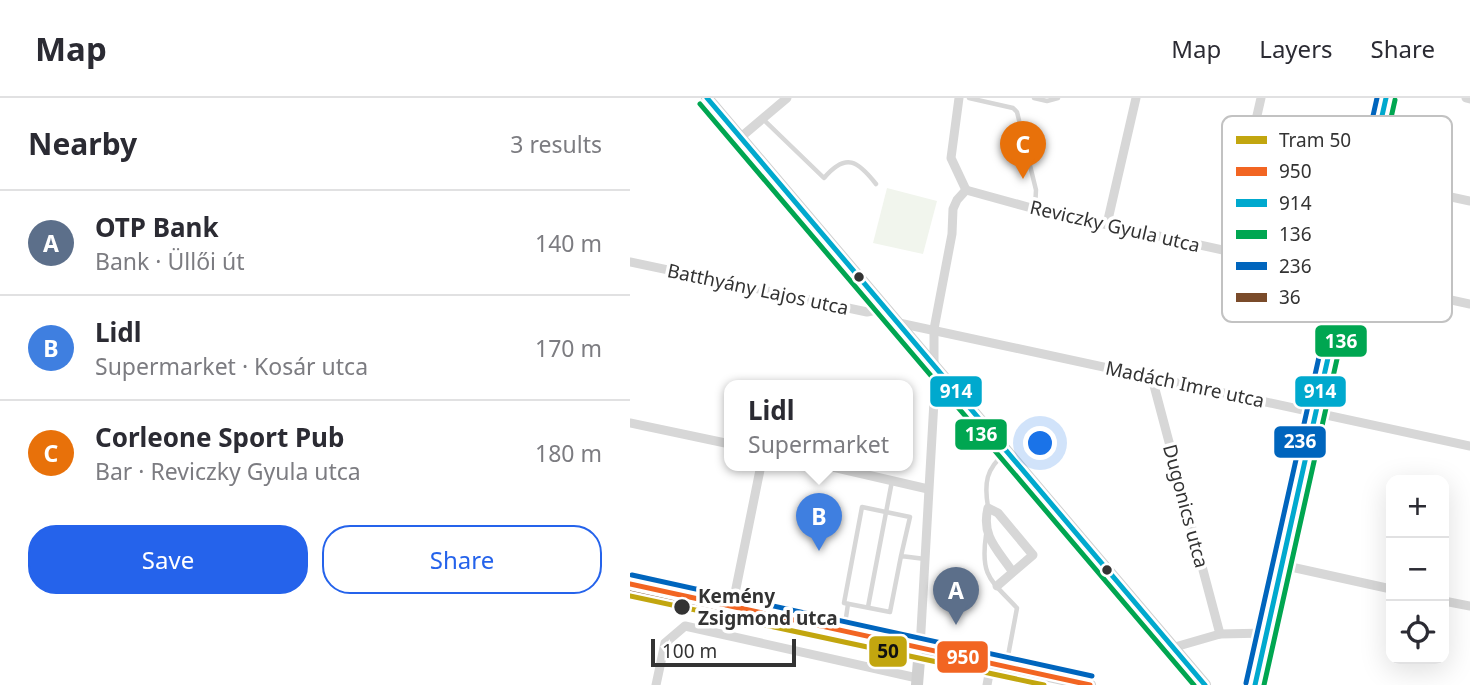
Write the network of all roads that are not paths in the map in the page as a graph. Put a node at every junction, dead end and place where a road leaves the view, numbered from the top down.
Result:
1 (707, 98) edge
2 (787, 98) edge
3 (959, 98) edge
4 (969, 98) edge
5 (1034, 98) edge
6 (1058, 98) edge
7 (1136, 98) edge
8 (1261, 98) edge
9 (1386, 98) edge
10 (1257, 116) edge
11 (1382, 116) edge
12 (762, 118) junction
13 (741, 137) junction
14 (876, 184) dead end
15 (966, 190) junction
16 (1452, 197) edge
17 (1470, 201) edge
18 (1034, 209) junction
19 (1107, 224) junction
20 (1222, 250) edge
21 (630, 262) edge
22 (1452, 300) edge
23 (1470, 304) edge
24 (886, 308) junction
25 (1336, 322) edge
26 (899, 323) junction
27 (934, 329) junction
28 (934, 364) junction
29 (1152, 378) junction
30 (1316, 413) junction
31 (630, 423) edge
32 (724, 443) edge
33 (1470, 446) edge
34 (1007, 452) junction
35 (760, 471) edge
36 (850, 471) edge
37 (892, 481) junction
38 (928, 489) junction
39 (988, 508) junction
40 (886, 513) junction
41 (986, 535) junction
42 (901, 556) junction
43 (926, 559) junction
44 (1282, 565) junction
45 (1012, 571) junction
46 (630, 584) edge
47 (997, 586) junction
48 (1386, 588) edge
49 (1449, 602) edge
50 (848, 604) junction
51 (1470, 606) edge
52 (868, 607) junction
53 (732, 608) junction
54 (843, 633) junction
55 (1267, 633) junction
56 (1220, 634) junction
57 (1175, 647) junction
58 (920, 648) junction
59 (991, 663) junction
60 (1010, 668) junction
61 (917, 681) edge
62 (656, 685) edge
63 (987, 685) edge
64 (1090, 685) edge
65 (1205, 685) edge
66 (1255, 685) edge

1 - 13 street
2 - 12 street
3 - 15 street
4 - 18 lane
5 - 6 lane
7 - 19 street
8 - 10 street
9 - 11 street
12 - 13 street
12 - 14 lane
13 - 24 street
15 - 18 street, Reviczky Gyula utca
15 - 27 street
16 - 17 street
18 - 19 street, Reviczky Gyula utca
19 - 20 street, Reviczky Gyula utca
21 - 24 street, Batthyány Lajos utca
22 - 23 street, Reviczky Gyula utca
24 - 26 street
25 - 30 street
26 - 27 street, Madách Imre utca
26 - 28 street
27 - 28 street
27 - 29 street, Madách Imre utca
28 - 34 street
28 - 38 street
29 - 30 street, Madách Imre utca
29 - 56 street, Dugonics utca
30 - 33 street, Madách Imre utca
30 - 44 street
31 - 32 street
34 - 39 lane
34 - 57 street
35 - 53 street
36 - 37 street
37 - 38 street
37 - 40 lane
38 - 43 street
39 - 41 street
39 - 45 street
40 - 42 lane
40 - 50 lane
40 - 52 lane
41 - 45 street
41 - 47 lane
42 - 43 lane
42 - 52 lane
43 - 58 street
44 - 48 street
44 - 55 street
45 - 47 street
46 - 53 street
47 - 60 lane
49 - 51 street
50 - 52 lane
50 - 54 lane
53 - 54 street
54 - 58 street
55 - 56 street
55 - 66 street
56 - 57 street
57 - 65 street
58 - 59 street
58 - 61 street
59 - 60 street
59 - 63 street
60 - 64 street
61 - 62 street

